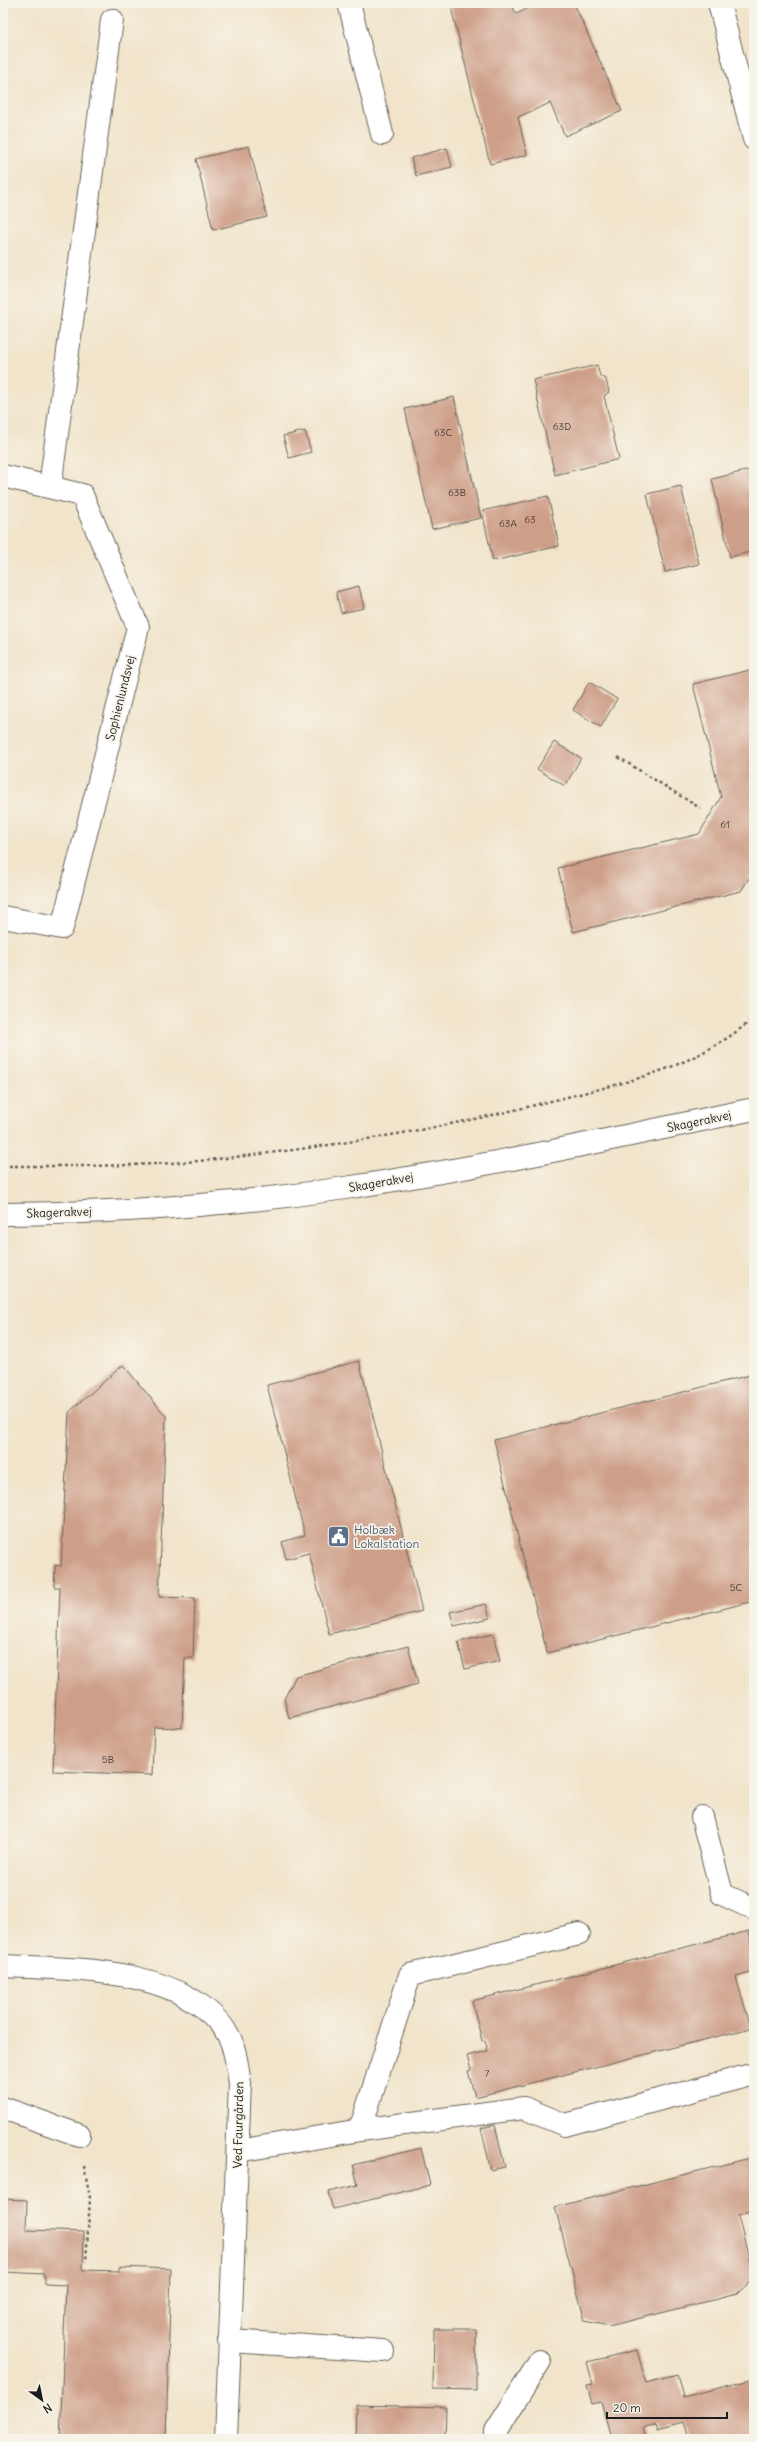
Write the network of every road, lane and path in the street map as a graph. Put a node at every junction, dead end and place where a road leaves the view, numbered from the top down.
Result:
1 (349, 3) edge
2 (719, 3) edge
3 (112, 20) dead end
4 (382, 134) dead end
5 (754, 139) edge
6 (3, 476) edge
7 (50, 488) junction
8 (618, 757) dead end
9 (700, 808) dead end
10 (3, 917) edge
11 (754, 1018) edge
12 (754, 1109) edge
13 (3, 1166) edge
14 (3, 1214) edge
15 (702, 1817) dead end
16 (754, 1909) edge
17 (579, 1934) dead end
18 (3, 1966) edge
19 (754, 2074) edge
20 (3, 2108) edge
21 (360, 2130) junction
22 (79, 2135) joint
23 (238, 2151) junction
24 (86, 2262) dead end
25 (229, 2340) junction
26 (383, 2351) dead end
27 (540, 2361) dead end
28 (226, 2439) edge
29 (496, 2439) edge

1 - 4 street
2 - 5 street
3 - 7 street
6 - 7 street, Sophienlundsvej
7 - 10 street, Sophienlundsvej
8 - 9 path
11 - 13 path
12 - 14 street, Skagerakvej
15 - 16 street
17 - 21 street
18 - 23 street, Ved Faurgården
19 - 21 street
20 - 22 street
21 - 23 street
22 - 24 path
23 - 25 street, Ved Faurgården
25 - 26 street
25 - 28 street, Ved Faurgården
27 - 29 street

